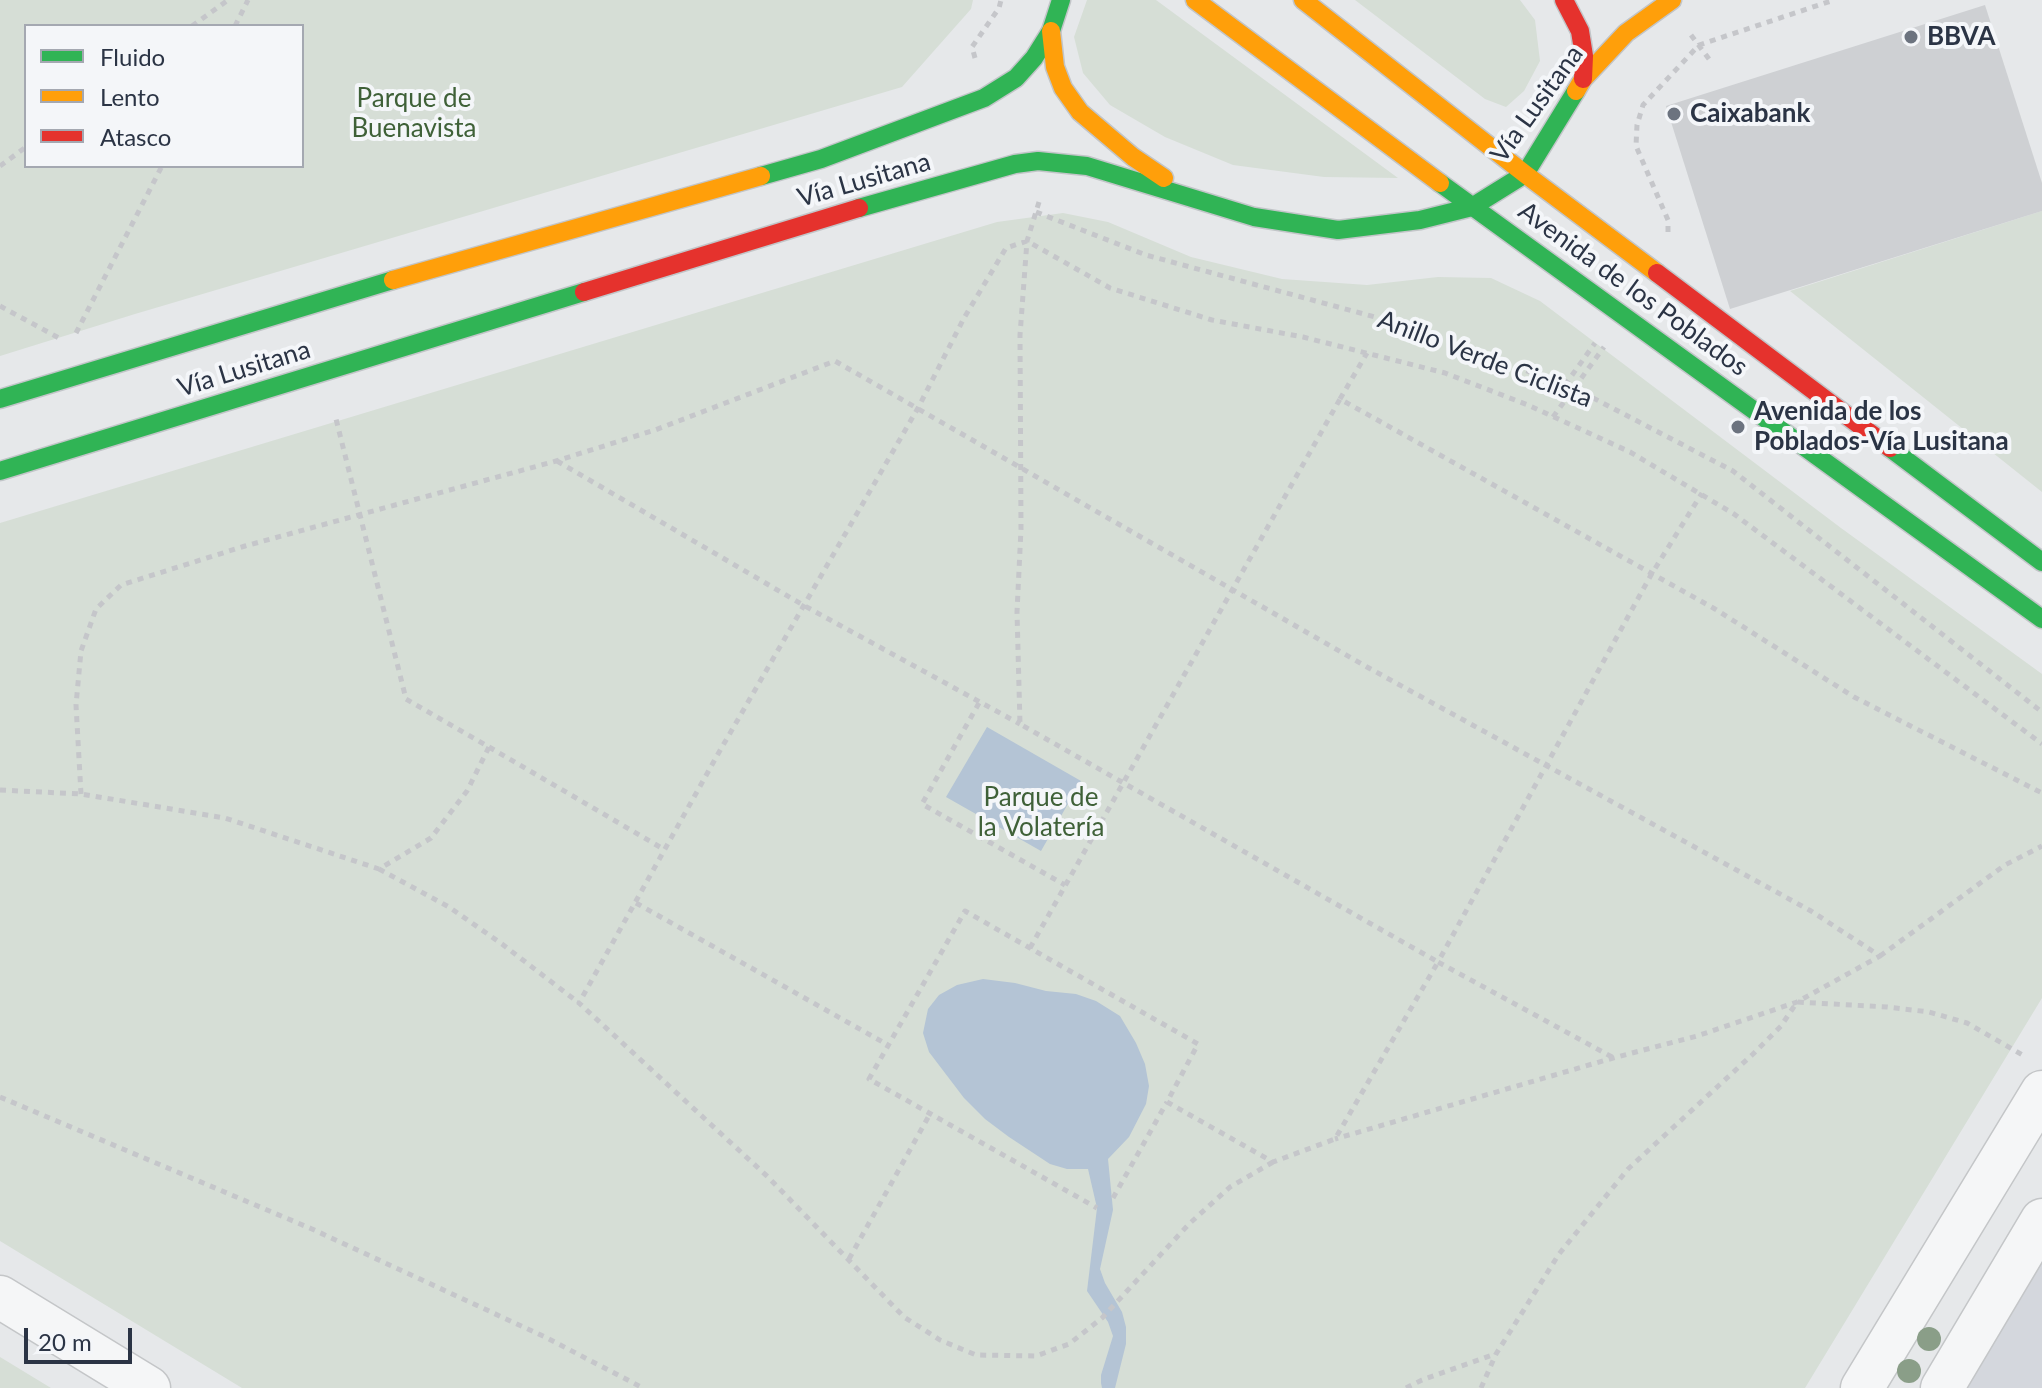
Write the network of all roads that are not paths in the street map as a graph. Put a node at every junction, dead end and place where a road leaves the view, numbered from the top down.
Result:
1 (1061, 0) edge
2 (1195, 0) edge
3 (1303, 0) edge
4 (1564, 0) edge
5 (1672, 0) edge
6 (1051, 31) junction
7 (1583, 79) junction
8 (1525, 174) junction
9 (1196, 199) junction
10 (1472, 207) junction
11 (0, 399) edge
12 (0, 471) edge
13 (2042, 562) edge
14 (2042, 619) edge
15 (2034, 1075) edge
16 (2042, 1220) edge
17 (0, 1297) edge
18 (149, 1388) edge
19 (1862, 1388) edge
20 (1942, 1388) edge

1 - 6 main road, Vía Lusitana
2 - 10 main road, Avenida de los Poblados
3 - 8 main road, Avenida de los Poblados
4 - 7 main road
5 - 7 main road, Vía Lusitana
6 - 9 main road
6 - 11 main road, Vía Lusitana
7 - 8 main road, Vía Lusitana
8 - 10 main road, Vía Lusitana
8 - 13 main road, Avenida de los Poblados
9 - 10 main road, Vía Lusitana
9 - 12 main road, Vía Lusitana
10 - 14 main road, Avenida de los Poblados
15 - 19 street
16 - 20 street
17 - 18 street

